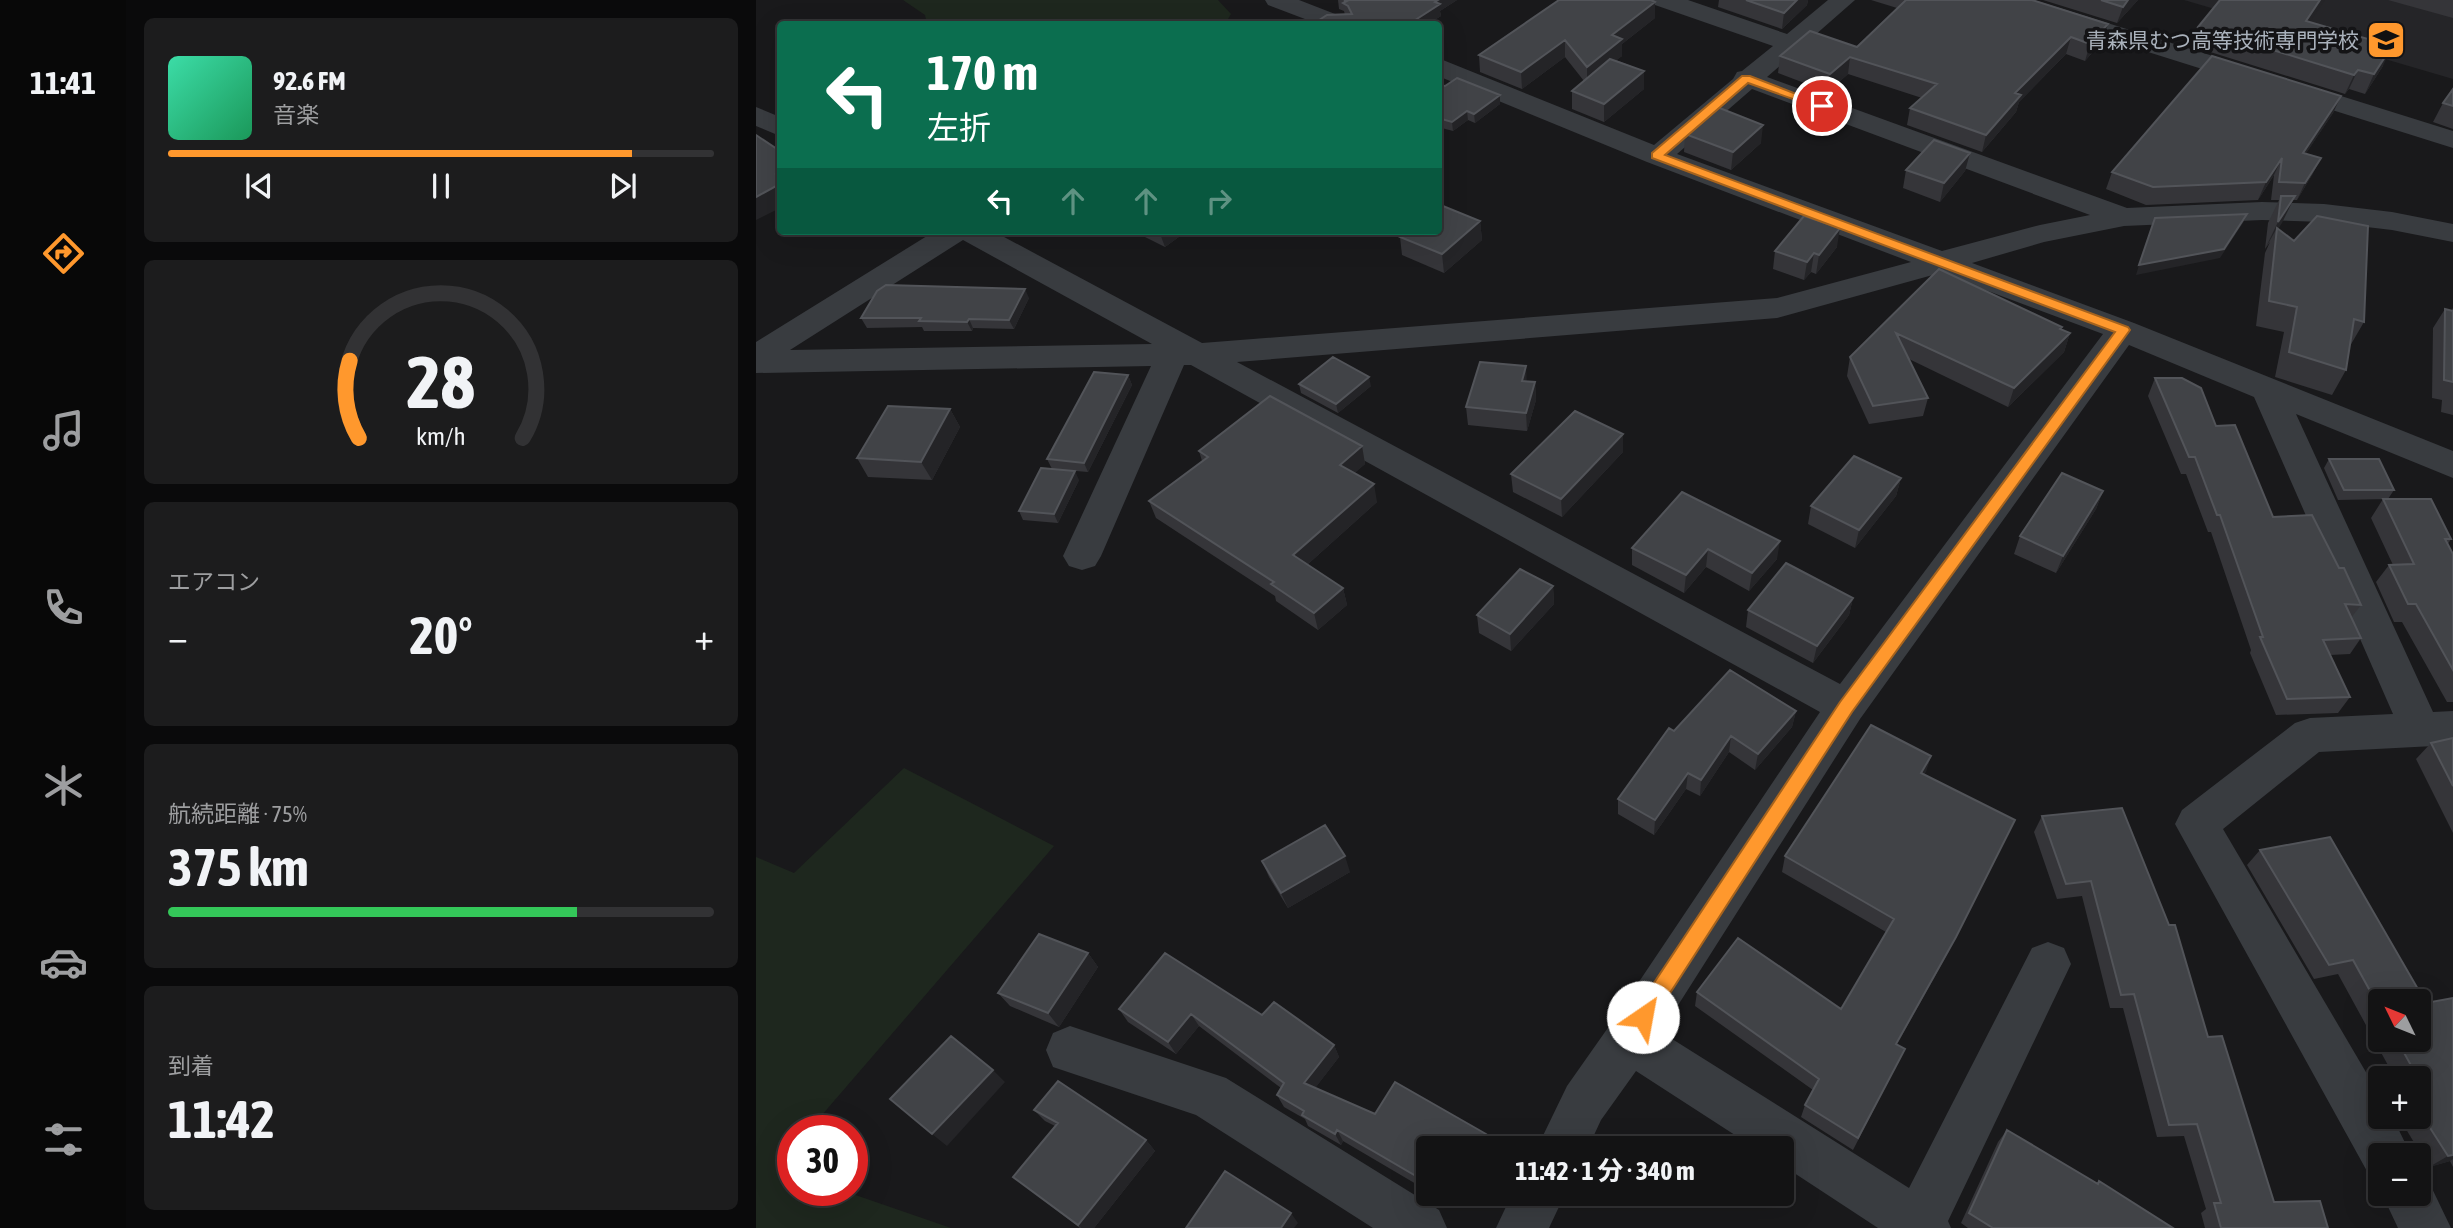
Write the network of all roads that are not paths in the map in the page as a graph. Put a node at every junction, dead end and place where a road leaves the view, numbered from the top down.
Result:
1 (1277, 0) edge
2 (1337, 0) edge
3 (1664, 0) edge
4 (1843, 0) edge
5 (2008, 0) edge
6 (1306, 19) edge
7 (1790, 43) junction
8 (1442, 67) edge
9 (1746, 78) junction
10 (756, 115) edge
11 (777, 126) edge
12 (2453, 140) edge
13 (1657, 156) junction
14 (2124, 217) junction
15 (2453, 233) edge
16 (950, 235) edge
17 (977, 235) edge
18 (1939, 262) junction
19 (2123, 330) junction
20 (1185, 354) junction
21 (756, 357) edge
22 (756, 362) edge
23 (2267, 388) junction
24 (2453, 465) edge
25 (1082, 556) dead end
26 (1846, 707) junction
27 (2437, 729) edge
28 (2048, 964) dead end
29 (1629, 1039) junction
30 (1070, 1050) dead end
31 (1568, 1136) edge
32 (2379, 1143) edge
33 (1533, 1206) edge
34 (2414, 1206) edge
35 (1922, 1226) edge
36 (1421, 1228) edge
37 (1522, 1228) edge
38 (2425, 1228) edge

1 - 6 street
2 - 6 street
3 - 7 street
4 - 7 street
5 - 12 street
7 - 9 street
8 - 13 street
9 - 13 street
9 - 14 street
10 - 11 street
13 - 18 street
14 - 15 street
14 - 18 street
16 - 21 street
17 - 20 street
18 - 19 street
18 - 20 street
19 - 23 street
19 - 26 street
20 - 22 street
20 - 25 street
20 - 26 street
23 - 24 street
23 - 27 street
26 - 29 street
27 - 32 street
28 - 35 street
29 - 31 street
29 - 35 street
30 - 36 street
33 - 37 street
34 - 38 street

